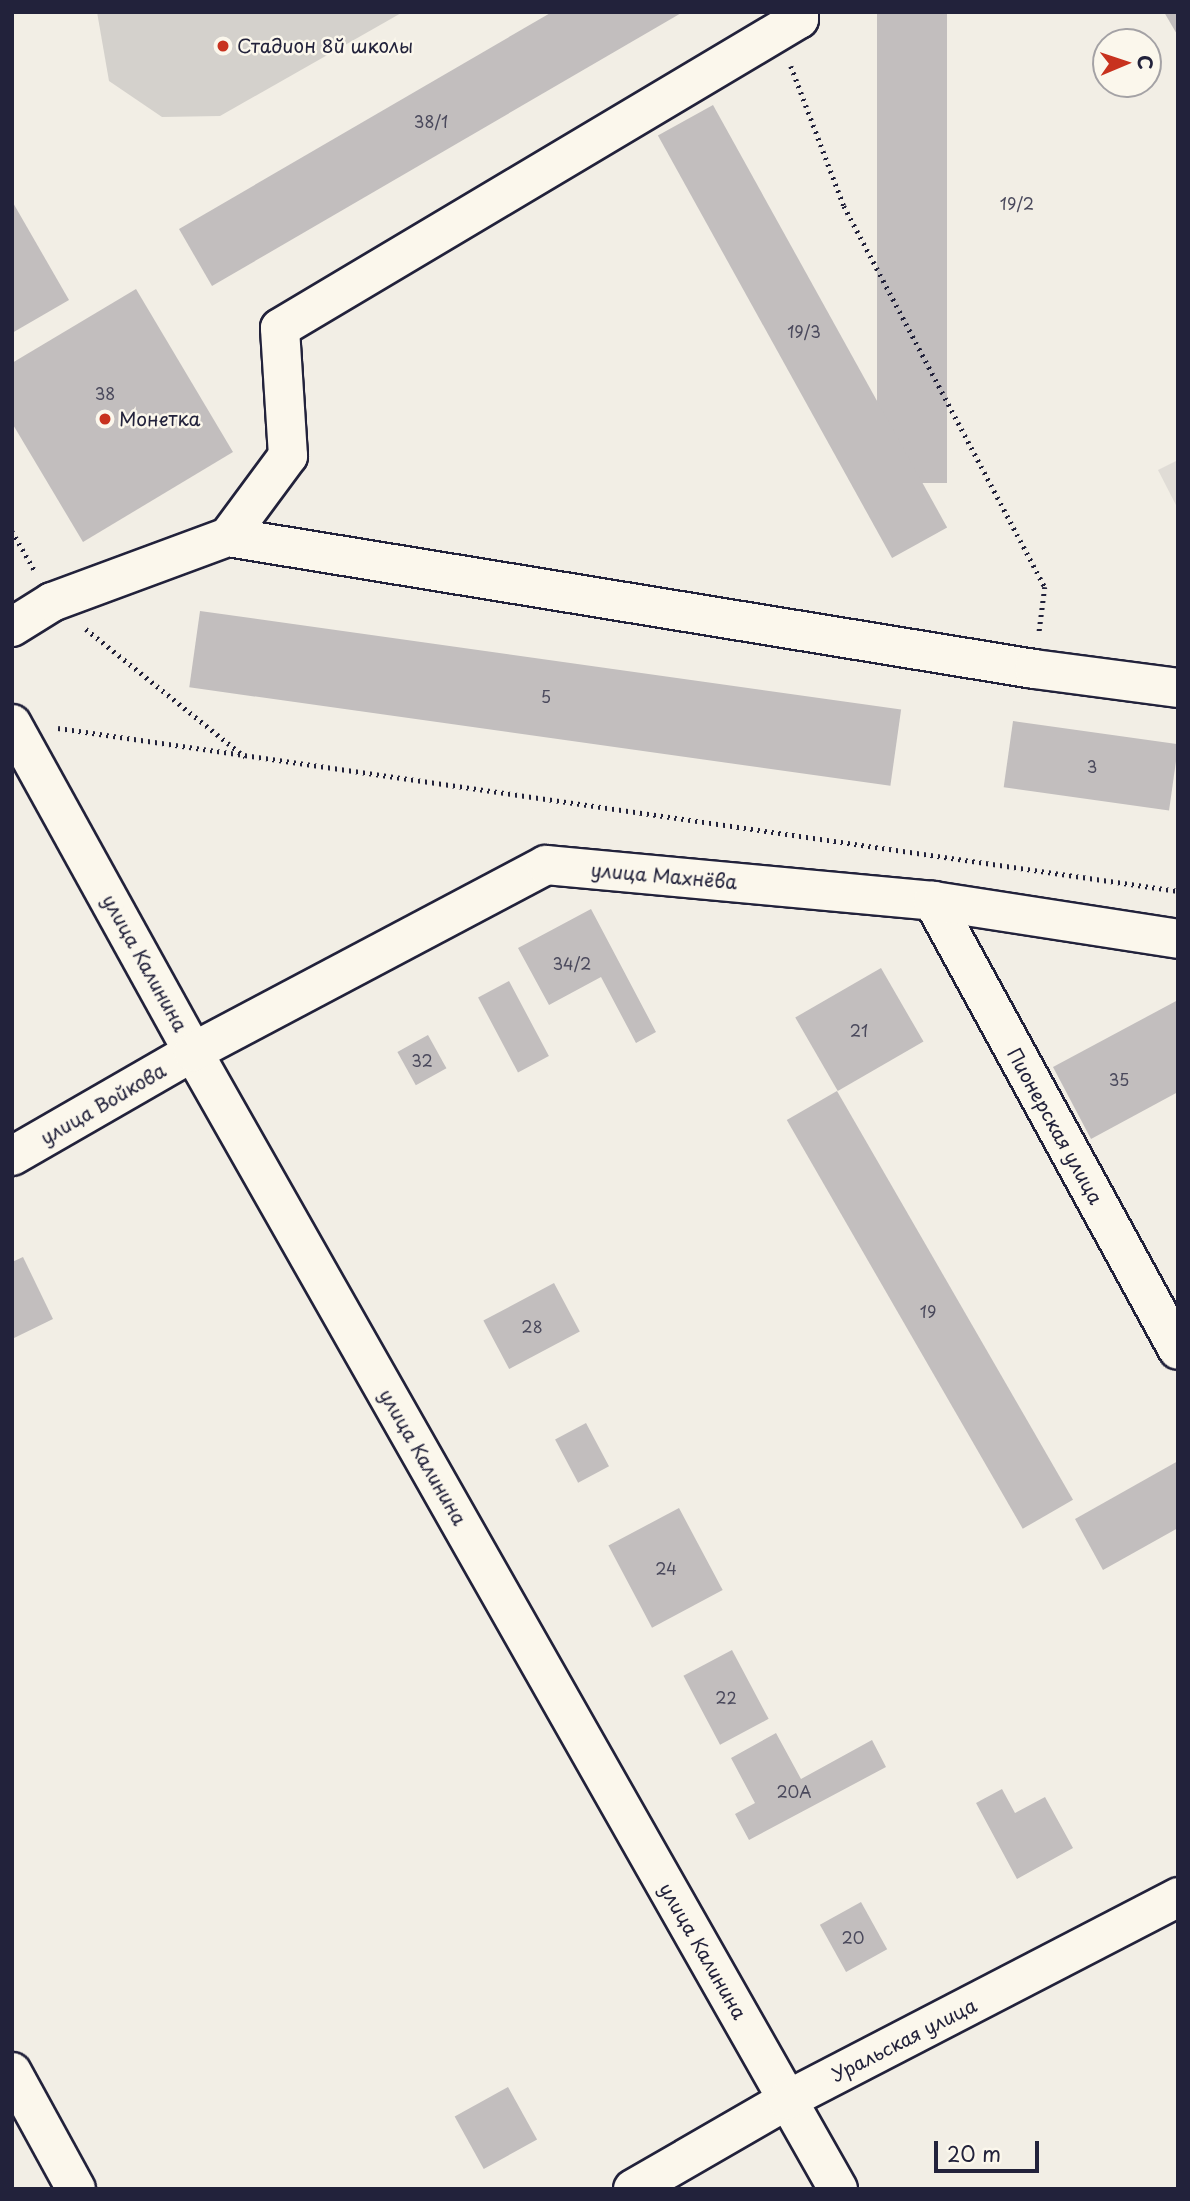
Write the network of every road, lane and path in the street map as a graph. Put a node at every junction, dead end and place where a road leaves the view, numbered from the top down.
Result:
1 (789, 22) edge
2 (12, 531) edge
3 (228, 537) junction
4 (52, 602) junction
5 (12, 626) edge
6 (1034, 669) junction
7 (1178, 688) edge
8 (12, 723) edge
9 (53, 728) dead end
10 (246, 758) junction
11 (1178, 891) edge
12 (933, 901) junction
13 (1178, 939) edge
14 (193, 1052) junction
15 (12, 1156) edge
16 (1178, 1350) edge
17 (1178, 1897) edge
18 (12, 2072) edge
19 (787, 2100) junction
20 (76, 2189) edge
21 (633, 2189) edge
22 (838, 2189) edge

1 - 3 street
1 - 6 path
2 - 4 path
3 - 4 street
3 - 6 street
4 - 5 street
4 - 10 path
6 - 7 street
8 - 14 street, улица Калинина
9 - 10 path
10 - 11 path
12 - 13 street, улица Махнёва
12 - 14 street, улица Махнёва
12 - 16 street, Пионерская улица
14 - 15 street, улица Войкова
14 - 19 street, улица Калинина
17 - 19 street, Уральская улица
18 - 20 street
19 - 21 street, Уральская улица
19 - 22 street, улица Калинина

